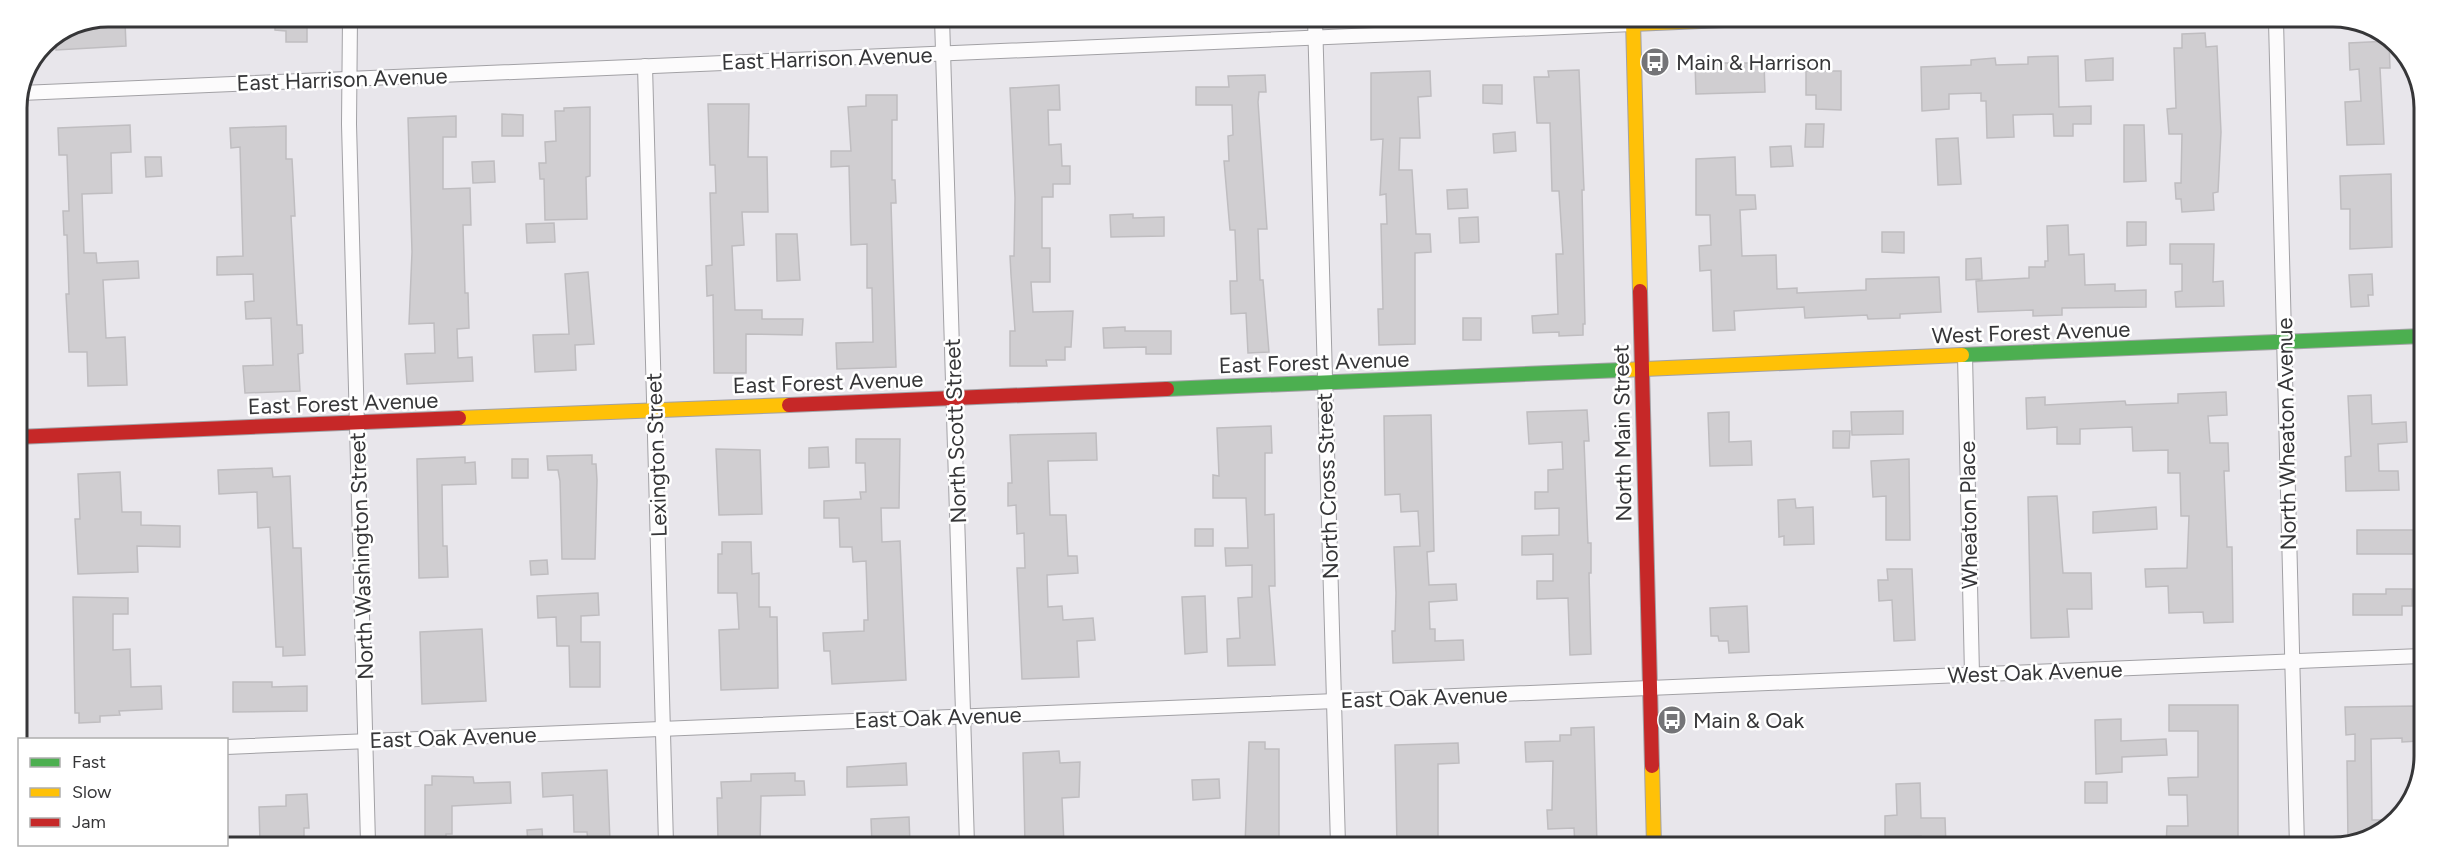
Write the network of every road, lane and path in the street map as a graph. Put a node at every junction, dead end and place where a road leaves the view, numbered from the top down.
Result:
1 (350, 27) edge
2 (943, 27) edge
3 (1315, 27) edge
4 (1534, 27) edge
5 (1633, 27) edge
6 (2276, 27) edge
7 (1315, 38) junction
8 (945, 53) junction
9 (645, 66) junction
10 (350, 78) junction
11 (29, 93) edge
12 (2414, 336) edge
13 (2284, 342) junction
14 (1965, 356) junction
15 (1642, 369) junction
16 (1324, 382) junction
17 (954, 398) junction
18 (654, 411) junction
19 (357, 423) junction
20 (27, 438) edge
21 (2414, 656) edge
22 (2292, 662) junction
23 (1972, 675) junction
24 (1650, 688) junction
25 (1333, 701) junction
26 (963, 716) junction
27 (663, 729) junction
28 (366, 741) junction
29 (228, 747) edge
30 (368, 837) edge
31 (666, 837) edge
32 (967, 837) edge
33 (1338, 837) edge
34 (1654, 837) edge
35 (2297, 837) edge

1 - 10 street, North Washington Street
2 - 8 street, North Scott Street
3 - 7 street, North Cross Street
4 - 7 street, East Harrison Avenue
5 - 15 street, North Main Street
6 - 13 street, North Wheaton Avenue
7 - 8 street, East Harrison Avenue
7 - 16 street, North Cross Street
8 - 9 street, East Harrison Avenue
8 - 17 street, North Scott Street
9 - 10 street, East Harrison Avenue
9 - 18 street, Lexington Street
10 - 11 street, East Harrison Avenue
10 - 19 street, North Washington Street
12 - 13 street, West Forest Avenue
13 - 14 street, West Forest Avenue
13 - 22 street, North Wheaton Avenue
14 - 15 street, West Forest Avenue
14 - 23 street, Wheaton Place
15 - 16 street, East Forest Avenue
15 - 24 street, North Main Street
16 - 17 street, East Forest Avenue
16 - 25 street, North Cross Street
17 - 18 street, East Forest Avenue
17 - 26 street, North Scott Street
18 - 19 street, East Forest Avenue
18 - 27 street, Lexington Street
19 - 20 street, East Forest Avenue
19 - 28 street, North Washington Street
21 - 22 street, West Oak Avenue
22 - 23 street, West Oak Avenue
22 - 35 street, North Wheaton Avenue
23 - 24 street, West Oak Avenue
24 - 25 street, East Oak Avenue
24 - 34 street, North Main Street
25 - 26 street, East Oak Avenue
25 - 33 street, North Cross Street
26 - 27 street, East Oak Avenue
26 - 32 street, North Scott Street
27 - 28 street, East Oak Avenue
27 - 31 street, Lexington Street
28 - 29 street, East Oak Avenue
28 - 30 street, North Washington Street

